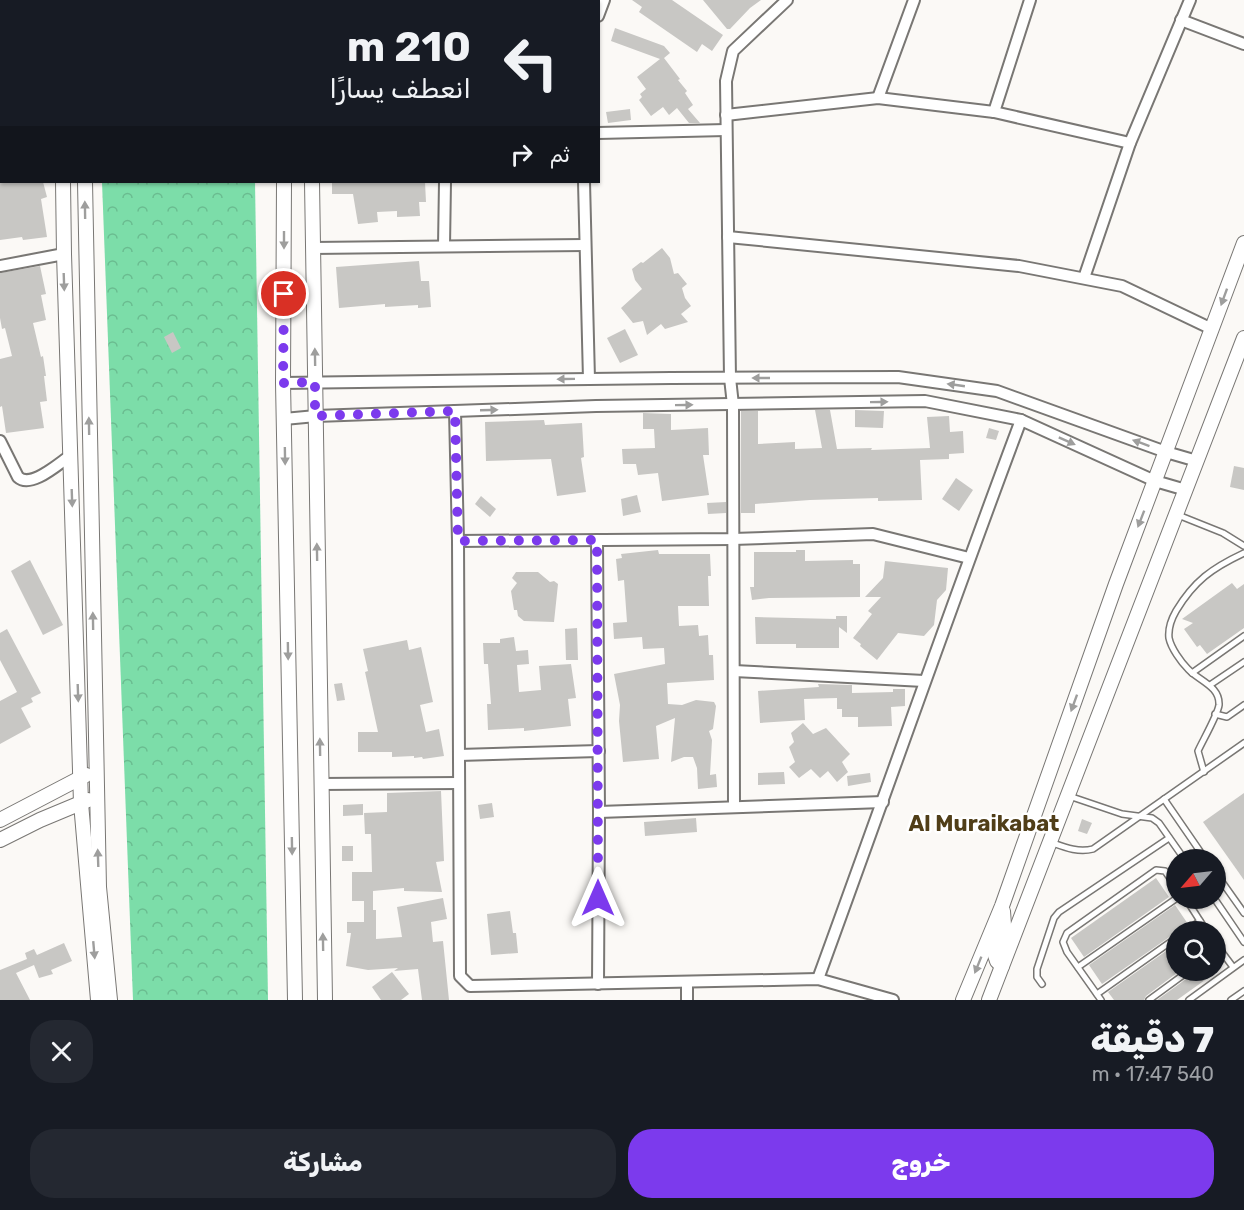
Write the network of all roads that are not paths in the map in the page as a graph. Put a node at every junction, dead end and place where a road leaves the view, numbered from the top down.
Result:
1 (787, 0) edge
2 (914, 0) edge
3 (1030, 0) edge
4 (1190, 0) edge
5 (1181, 20) junction
6 (1244, 44) edge
7 (878, 98) junction
8 (994, 112) junction
9 (726, 115) junction
10 (726, 130) junction
11 (600, 133) edge
12 (1130, 143) junction
13 (63, 183) edge
14 (85, 183) edge
15 (284, 183) edge
16 (312, 183) edge
17 (444, 183) edge
18 (584, 183) edge
19 (728, 237) junction
20 (1244, 243) edge
21 (585, 245) junction
22 (444, 246) junction
23 (313, 248) junction
24 (64, 254) junction
25 (0, 266) edge
26 (1084, 278) junction
27 (1212, 329) junction
28 (1244, 338) edge
29 (730, 378) junction
30 (589, 379) junction
31 (315, 382) junction
32 (283, 383) junction
33 (733, 405) junction
34 (455, 411) junction
35 (315, 416) junction
36 (284, 419) junction
37 (1021, 420) junction
38 (0, 441) edge
39 (1166, 452) junction
40 (70, 456) junction
41 (1197, 461) junction
42 (1155, 481) junction
43 (1186, 490) junction
44 (1176, 515) junction
45 (733, 539) junction
46 (597, 540) junction
47 (458, 541) junction
48 (1244, 546) edge
49 (1244, 553) edge
50 (969, 558) junction
51 (1244, 636) edge
52 (1244, 662) edge
53 (734, 671) junction
54 (1192, 673) junction
55 (924, 681) junction
56 (1210, 685) junction
57 (1244, 705) edge
58 (1215, 714) junction
59 (1244, 743) edge
60 (598, 751) junction
61 (459, 755) junction
62 (96, 770) junction
63 (1204, 772) junction
64 (81, 777) junction
65 (459, 783) junction
66 (321, 784) junction
67 (1068, 796) junction
68 (96, 797) junction
69 (1164, 799) junction
70 (883, 802) junction
71 (81, 803) junction
72 (734, 806) junction
73 (599, 812) junction
74 (1139, 815) junction
75 (0, 820) edge
76 (1169, 838) junction
77 (0, 840) edge
78 (1050, 842) junction
79 (1177, 849) edge
80 (1198, 849) edge
81 (1166, 872) edge
82 (1226, 888) edge
83 (1002, 906) junction
84 (1166, 906) edge
85 (1194, 909) edge
86 (1222, 909) edge
87 (1244, 913) edge
88 (1200, 921) edge
89 (1244, 942) edge
90 (1166, 946) edge
91 (1226, 960) edge
92 (1244, 960) edge
93 (1002, 966) junction
94 (1078, 967) junction
95 (1233, 967) junction
96 (818, 979) junction
97 (1175, 981) edge
98 (687, 982) junction
99 (598, 984) junction
100 (1042, 984) dead end
101 (1244, 991) edge
102 (1099, 997) edge
103 (98, 1000) edge
104 (110, 1000) edge
105 (295, 1000) edge
106 (325, 1000) edge
107 (687, 1000) edge
108 (893, 1000) edge
109 (963, 1000) edge
110 (989, 1000) edge
111 (1149, 1000) edge
112 (1190, 1000) edge
113 (1232, 1000) edge

1 - 9 street
2 - 7 street
3 - 8 street
4 - 5 street
5 - 6 street
5 - 12 street
7 - 8 street
7 - 9 street
8 - 12 street
9 - 10 street
10 - 11 street
10 - 19 street
12 - 26 street
13 - 24 street
62 -> 14 street
15 -> 32 street
16 - 23 street
17 - 22 street
18 - 21 street
19 - 26 street
19 - 29 street
20 -> 27 street
21 - 22 street
21 - 30 street
22 - 23 street
31 -> 23 street
24 - 25 street
24 -> 40 street
26 - 27 street
27 - 39 street
28 - 41 street
29 - 30 street
29 - 33 street
39 -> 29 street
30 -> 31 street
31 - 32 street
31 - 35 street
32 - 36 street
34 -> 33 street
33 -> 37 street
33 - 45 street
34 - 35 street
34 - 47 street
35 - 36 street
66 -> 35 street
36 -> 105 street
37 -> 42 street
37 - 50 street
38 - 40 street
39 - 41 street
39 - 42 street
40 -> 64 street
41 - 43 street
42 - 43 street
42 -> 83 street
43 - 44 street
44 - 48 lane
44 - 67 street
45 - 46 street
45 - 50 street
45 - 53 street
46 - 47 street
46 - 60 street
47 - 61 street
49 - 54 lane
50 - 55 street
51 - 54 lane
52 - 56 lane
53 - 55 street
53 - 72 street
54 - 56 lane
55 - 70 street
56 - 58 lane
57 - 58 lane
58 - 63 lane
59 - 63 lane
60 - 61 street
60 - 73 street
61 - 65 street
62 - 64 street
62 - 68 street
63 - 69 lane
64 - 71 street
64 - 75 street
65 - 66 street
65 - 99 street
106 -> 66 street
67 - 74 lane
67 - 78 street
68 - 71 street
104 -> 68 street
69 - 74 lane
69 - 80 lane
70 - 72 street
70 - 96 street
71 - 77 street
71 -> 103 street
72 - 73 street
73 - 99 street
74 - 76 lane
74 - 78 lane
76 - 79 lane
76 - 100 lane
78 - 93 street
81 - 94 lane
82 - 87 lane
83 - 93 street
83 -> 109 street
84 - 94 lane
85 - 88 lane
86 - 89 lane
90 - 102 lane
91 - 95 lane
92 - 95 lane
93 - 110 street
94 - 102 lane
95 - 112 lane
96 - 98 street
96 - 108 street
97 - 111 lane
98 - 99 street
98 - 107 street
101 - 113 lane

